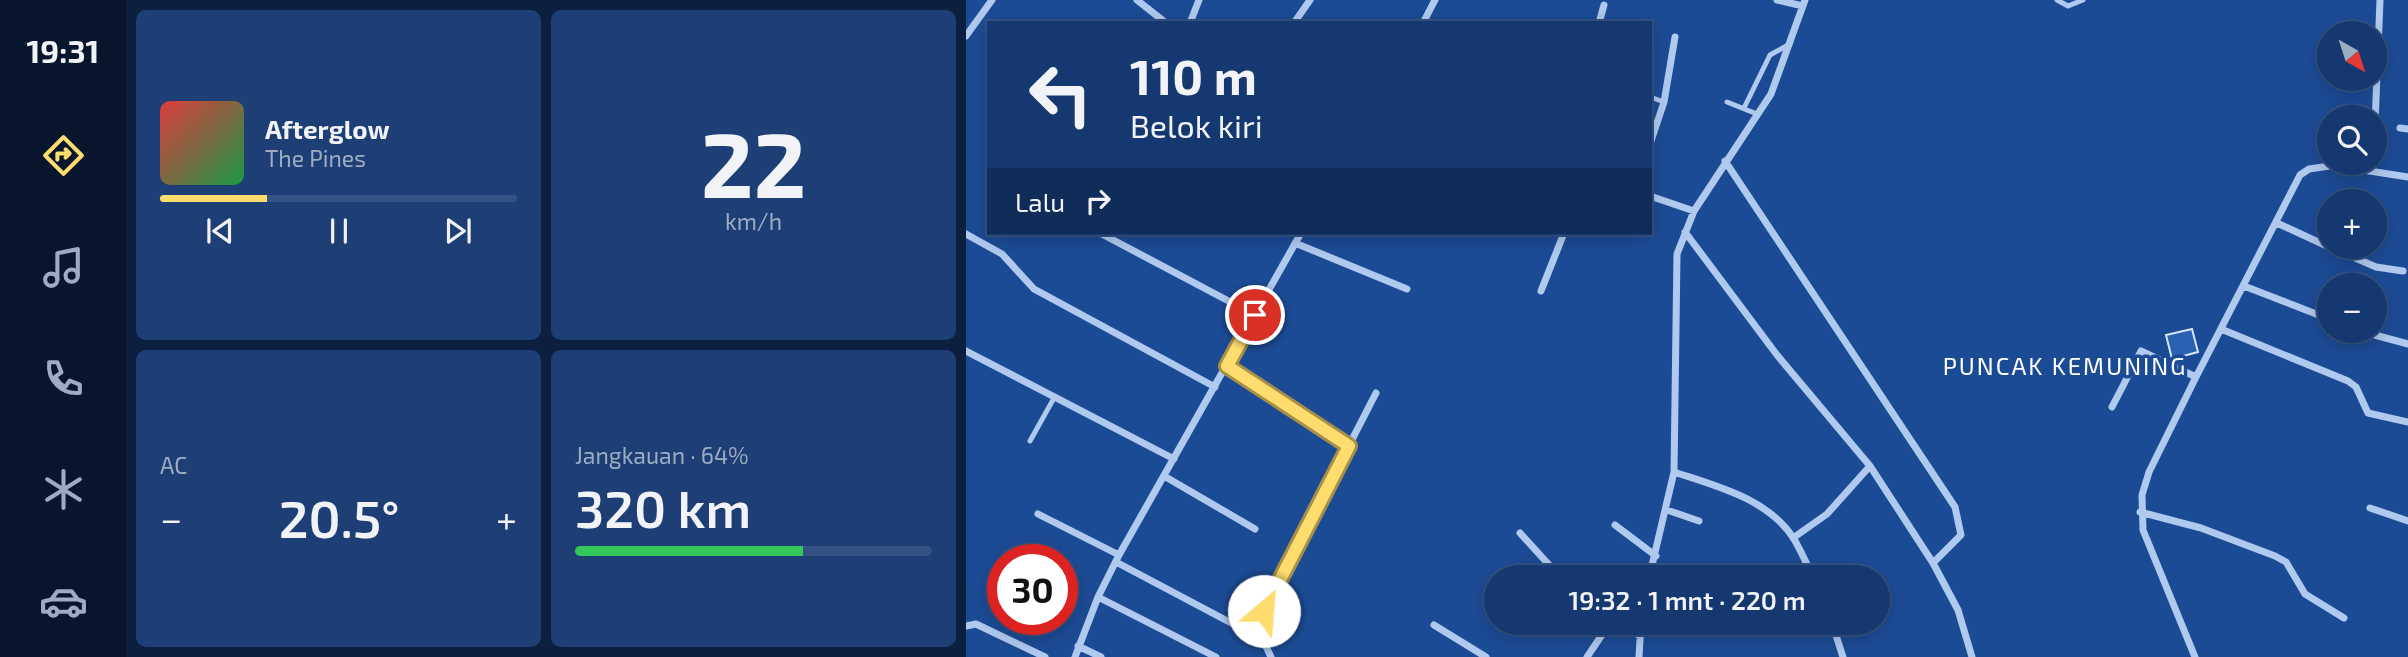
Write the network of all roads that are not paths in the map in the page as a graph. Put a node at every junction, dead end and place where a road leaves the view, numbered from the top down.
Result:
1 (992, 0) edge
2 (1137, 0) edge
3 (1199, 0) edge
4 (1310, 0) edge
5 (1435, 0) edge
6 (1777, 0) edge
7 (2057, 0) edge
8 (2083, 0) edge
9 (2380, 0) edge
10 (1804, 3) edge
11 (1604, 5) dead end
12 (1163, 21) edge
13 (1191, 21) edge
14 (1295, 21) edge
15 (1424, 21) edge
16 (1600, 21) edge
17 (966, 36) edge
18 (1675, 37) dead end
19 (1790, 44) junction
20 (1652, 98) edge
21 (1664, 102) junction
22 (1727, 102) dead end
23 (2376, 105) edge
24 (1744, 108) junction
25 (1758, 114) junction
26 (1652, 138) edge
27 (1725, 161) junction
28 (2317, 169) edge
29 (2387, 174) edge
30 (2408, 177) edge
31 (1652, 197) edge
32 (1694, 211) junction
33 (2277, 223) junction
34 (1685, 232) junction
35 (966, 234) edge
36 (1105, 235) edge
37 (1299, 235) edge
38 (1563, 235) edge
39 (2317, 241) edge
40 (1295, 243) junction
41 (2358, 259) edge
42 (2403, 271) dead end
43 (2244, 285) junction
44 (1407, 289) dead end
45 (1541, 291) dead end
46 (2317, 314) edge
47 (1255, 315) junction
48 (2221, 329) junction
49 (2387, 338) edge
50 (2408, 344) edge
51 (966, 351) edge
52 (1227, 366) junction
53 (2196, 377) junction
54 (1215, 387) junction
55 (1376, 393) dead end
56 (1054, 398) junction
57 (2112, 407) dead end
58 (2408, 422) edge
59 (1030, 441) dead end
60 (1349, 446) junction
61 (1174, 458) junction
62 (1870, 466) junction
63 (1674, 472) junction
64 (1164, 476) junction
65 (2370, 508) dead end
66 (1667, 510) junction
67 (2140, 512) junction
68 (1038, 514) dead end
69 (2408, 521) edge
70 (1699, 522) dead end
71 (1615, 525) dead end
72 (1255, 529) dead end
73 (1520, 533) dead end
74 (1793, 538) junction
75 (1656, 556) junction
76 (1117, 558) junction
77 (1933, 563) junction
78 (1549, 565) edge
79 (1653, 565) edge
80 (1807, 565) edge
81 (1098, 597) junction
82 (2344, 618) dead end
83 (1434, 625) dead end
84 (966, 626) edge
85 (1252, 634) junction
86 (1602, 635) edge
87 (1836, 635) edge
88 (1640, 636) edge
89 (1079, 646) junction
90 (1045, 657) edge
91 (1075, 657) edge
92 (1101, 657) edge
93 (1216, 657) edge
94 (1271, 657) edge
95 (1486, 657) edge
96 (1587, 657) edge
97 (1639, 657) edge
98 (1843, 657) edge
99 (1972, 657) edge
100 (2195, 657) edge

1 - 17 street
2 - 12 street
3 - 13 street
4 - 14 street
5 - 15 street
6 - 10 street
7 - 8 lane
9 - 23 street
10 - 19 street
11 - 16 street
18 - 21 street
19 - 24 lane
19 - 25 street
20 - 21 lane
21 - 26 street
22 - 24 lane
24 - 25 lane
25 - 27 street
27 - 32 street
27 - 77 street
28 - 33 street
29 - 30 street
31 - 32 street
32 - 34 street
33 - 39 street
33 - 43 street
34 - 62 street
34 - 63 street
35 - 54 street
36 - 47 street
37 - 40 street
38 - 45 street
40 - 44 street
40 - 47 street
41 - 42 street
43 - 46 street
43 - 48 street
47 - 52 street
48 - 53 street
48 - 58 street
49 - 50 street
51 - 56 street
52 - 54 street
52 - 60 street
53 - 57 street
53 - 67 street
54 - 61 street
55 - 60 street
56 - 59 lane
56 - 61 street
60 - 85 street
61 - 64 street
62 - 74 street
62 - 77 street
63 - 66 street
63 - 74 street
64 - 72 street
64 - 76 street
65 - 69 street
66 - 70 street
66 - 75 street
67 - 82 street
67 - 100 street
68 - 76 street
71 - 75 street
73 - 78 street
74 - 80 street
75 - 79 street
76 - 81 street
76 - 85 street
77 - 99 street
81 - 89 street
81 - 93 street
83 - 95 street
84 - 90 street
85 - 94 street
86 - 96 street
87 - 98 street
88 - 97 street
89 - 91 street
89 - 92 street

